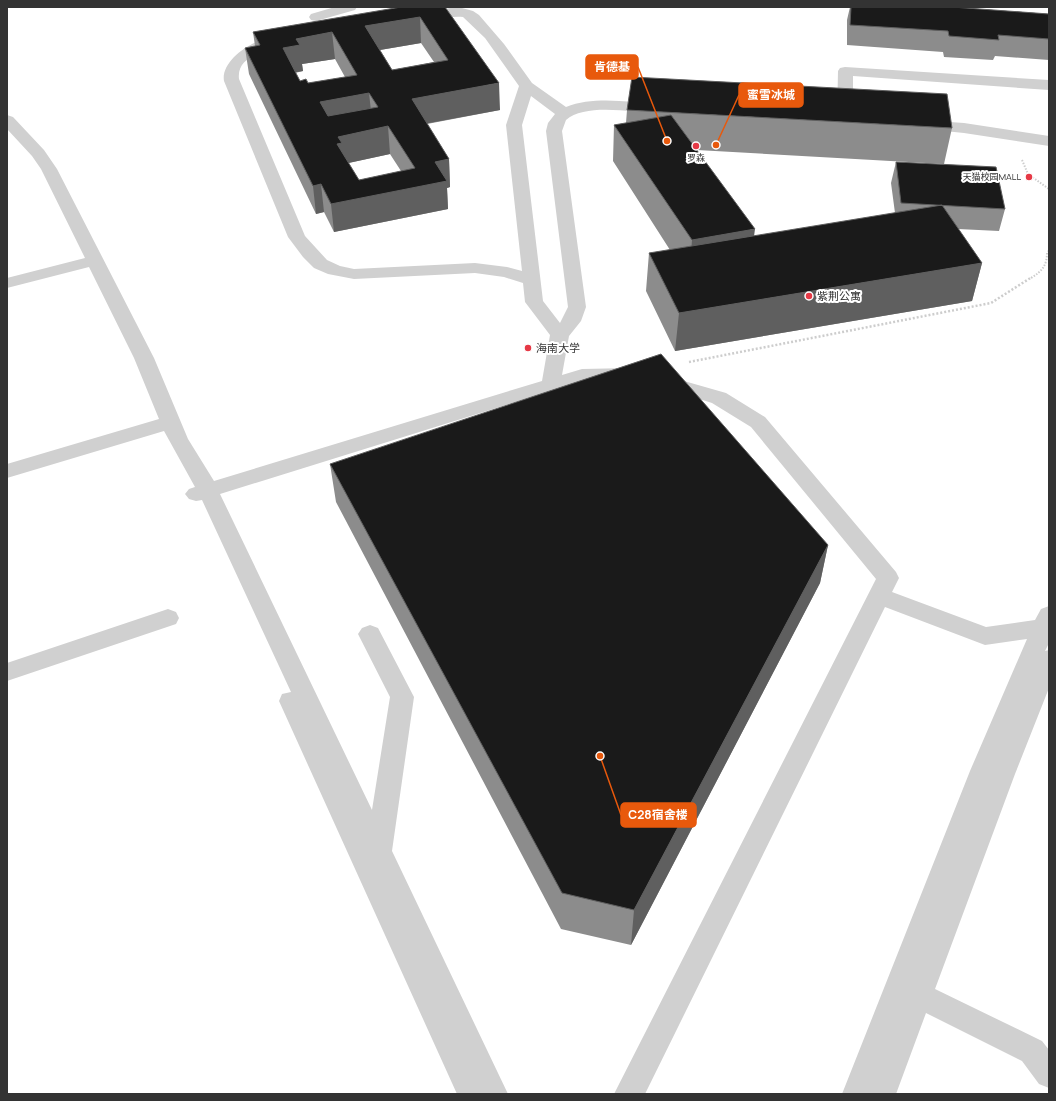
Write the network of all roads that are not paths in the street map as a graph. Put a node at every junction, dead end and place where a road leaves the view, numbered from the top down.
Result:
1 (350, 7) edge
2 (316, 17) dead end
3 (404, 20) edge
4 (286, 40) edge
5 (527, 86) junction
6 (1049, 86) edge
7 (673, 110) edge
8 (564, 113) junction
9 (7, 120) edge
10 (845, 121) edge
11 (909, 125) edge
12 (7, 135) edge
13 (1042, 140) edge
14 (90, 262) junction
15 (531, 280) junction
16 (7, 283) edge
17 (560, 335) junction
18 (551, 384) junction
19 (162, 419) junction
20 (7, 459) edge
21 (7, 470) edge
22 (202, 492) junction
23 (879, 596) junction
24 (168, 618) dead end
25 (1048, 621) edge
26 (370, 634) dead end
27 (1049, 659) edge
28 (7, 672) edge
29 (378, 850) junction
30 (373, 880) junction
31 (909, 991) junction
32 (1049, 1074) edge
33 (472, 1094) edge
34 (493, 1094) edge
35 (629, 1094) edge
36 (858, 1094) edge
37 (881, 1094) edge

1 - 2 street
3 - 5 street
4 - 15 street
5 - 8 street
5 - 15 street
6 - 10 street
7 - 8 street
8 - 17 street
9 - 14 street
11 - 13 street
12 - 14 street
14 - 16 street
14 - 19 street
15 - 17 street
17 - 18 street
18 - 22 street
18 - 23 street
19 - 20 street
19 - 21 street
19 - 22 street
22 - 29 street
22 - 30 street
23 - 25 street
23 - 35 street
24 - 28 street
25 - 31 street
26 - 29 street
27 - 31 street
29 - 30 street
29 - 34 street
30 - 33 street
31 - 32 street
31 - 36 street
31 - 37 street

